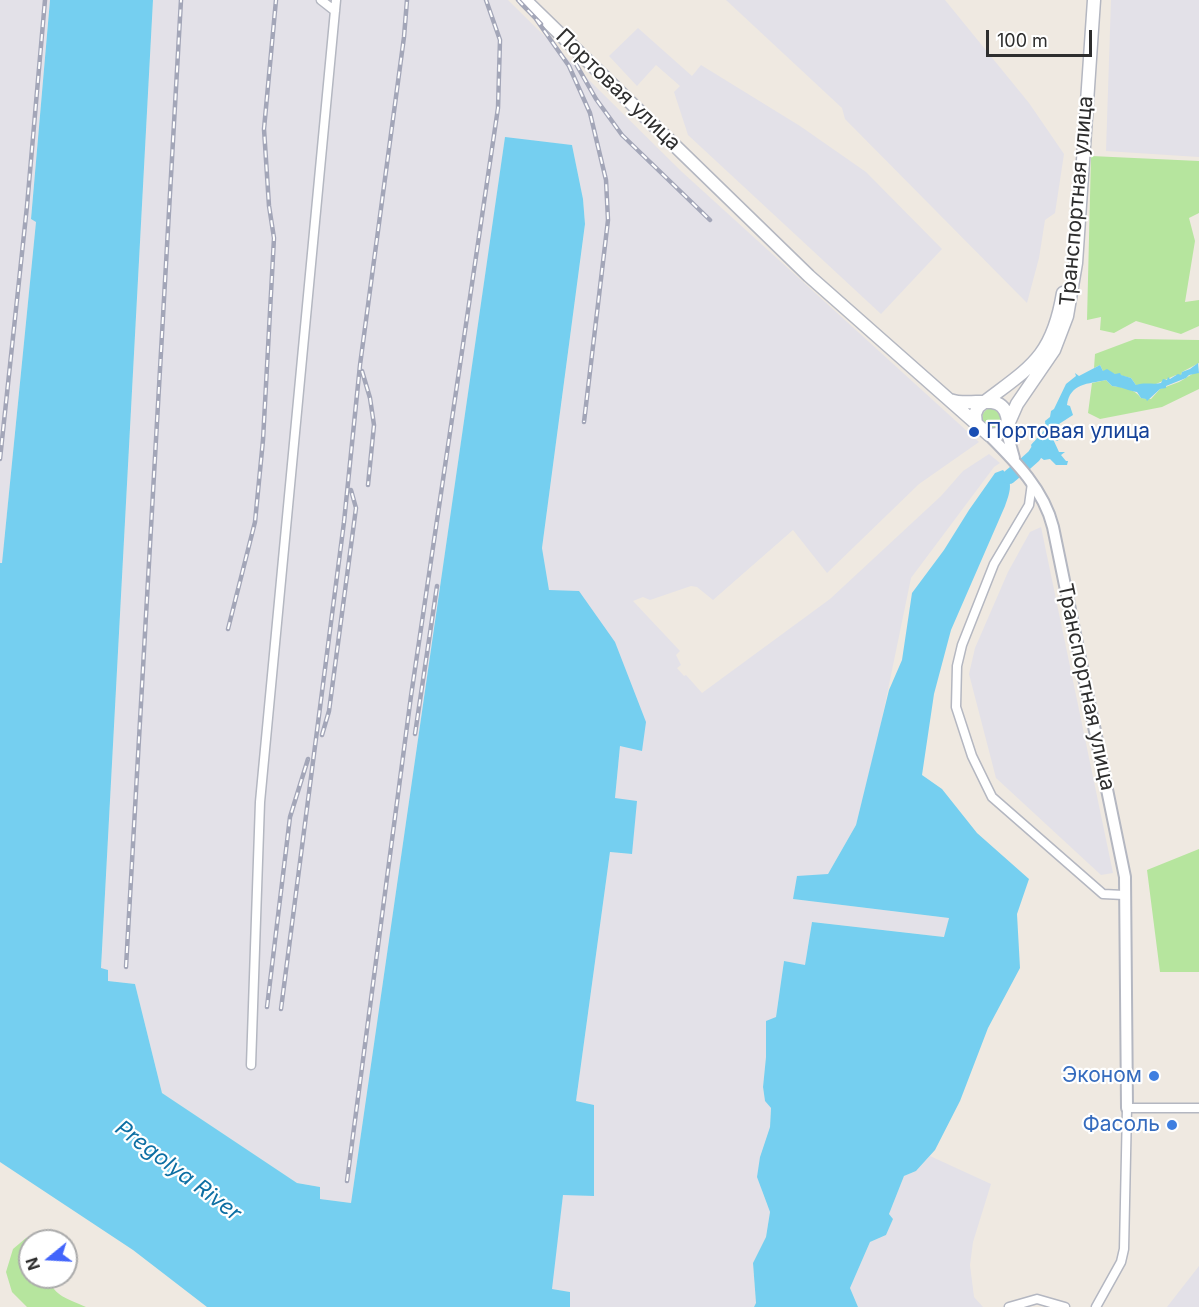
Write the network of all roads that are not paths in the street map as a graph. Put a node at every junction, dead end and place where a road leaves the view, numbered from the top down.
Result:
1 (321, 0) edge
2 (336, 0) edge
3 (525, 0) edge
4 (1086, 0) edge
5 (1094, 0) edge
6 (335, 10) junction
7 (949, 399) junction
8 (986, 401) junction
9 (976, 424) junction
10 (1007, 426) junction
11 (989, 435) junction
12 (1015, 461) junction
13 (1032, 483) junction
14 (1124, 895) junction
15 (251, 1065) dead end
16 (1127, 1108) junction
17 (1199, 1108) edge
18 (1010, 1307) edge
19 (1065, 1307) edge
20 (1096, 1307) edge

1 - 6 street
2 - 6 street
3 - 7 main road, Портовая улица
4 - 8 main road, Транспортная улица
5 - 10 main road, Транспортная улица
6 - 15 street
7 - 8 main road
7 - 9 main road, Портовая улица
8 - 9 main road, Транспортная улица
8 - 10 main road, Транспортная улица
9 - 11 main road, Транспортная улица
10 - 11 main road
10 - 12 street, Транспортная улица
11 - 12 street, Транспортная улица
12 - 13 street, Транспортная улица
13 - 14 street, Транспортная улица
13 - 14 street
14 - 16 street, Транспортная улица
16 - 17 street
16 - 20 street
18 - 19 street

